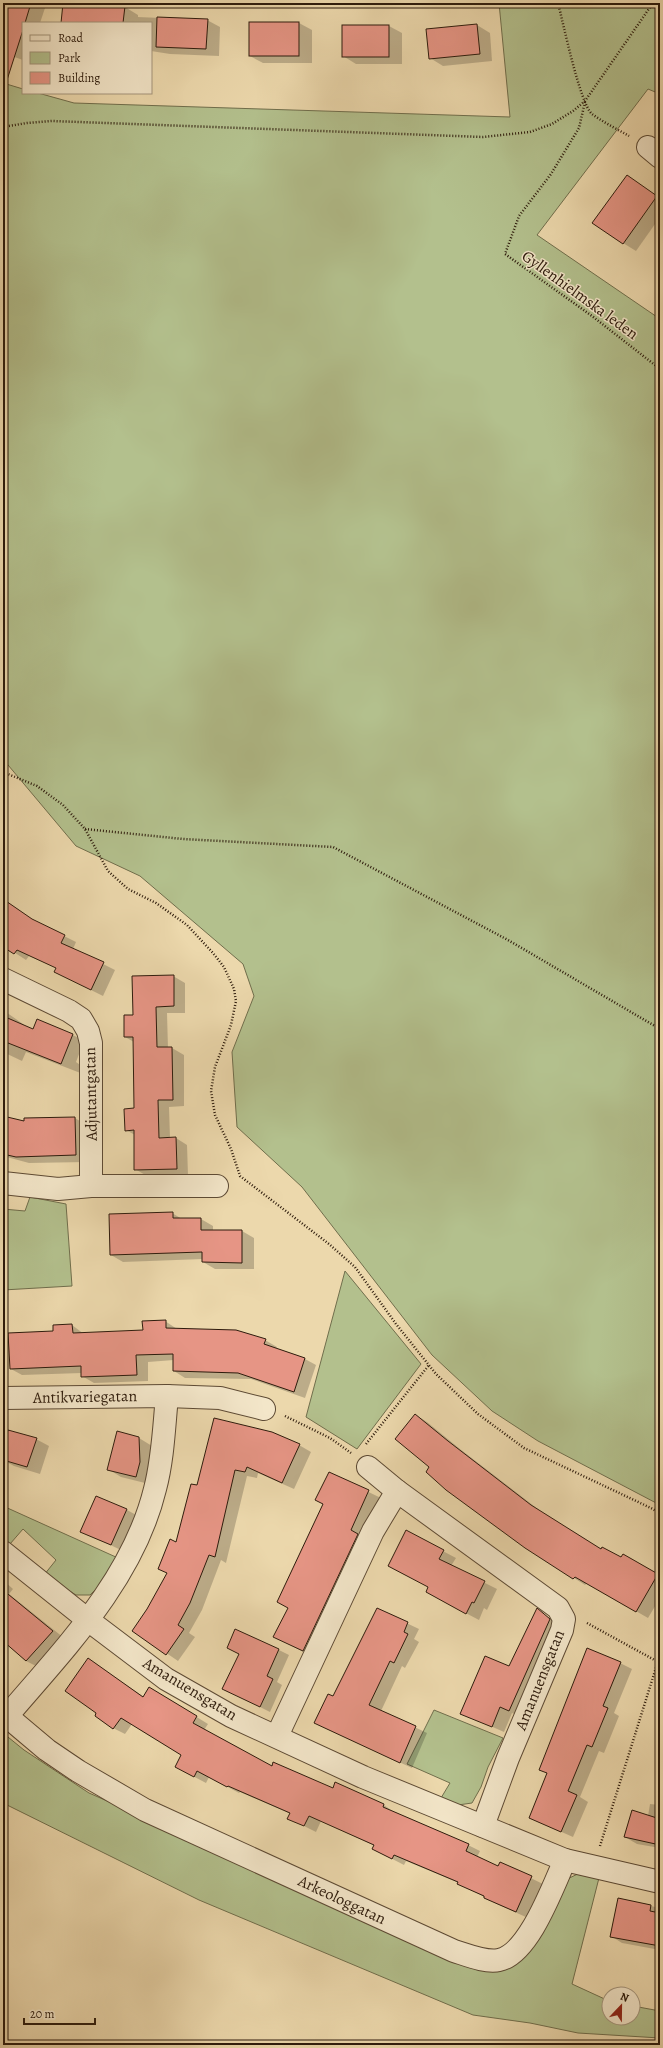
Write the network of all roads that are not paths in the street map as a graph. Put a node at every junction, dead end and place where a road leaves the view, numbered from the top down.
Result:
1 (3, 979) edge
2 (3, 1183) edge
3 (91, 1186) junction
4 (217, 1186) dead end
5 (167, 1396) junction
6 (3, 1398) edge
7 (264, 1409) road end
8 (362, 1462) road end
9 (397, 1491) junction
10 (3, 1552) edge
11 (88, 1620) junction
12 (5, 1714) edge
13 (277, 1736) junction
14 (483, 1826) junction
15 (565, 1860) junction
16 (660, 1882) edge

1 - 3 street, Adjutantgatan
2 - 3 street
3 - 4 street
5 - 6 street, Antikvariegatan
5 - 7 street, Antikvariegatan
5 - 11 street
8 - 9 street, Amanuensgatan
9 - 13 street
9 - 14 street, Amanuensgatan
10 - 11 street
11 - 12 street
11 - 13 street, Amanuensgatan
12 - 15 street, Arkeologgatan
13 - 14 street, Amanuensgatan
14 - 15 street, Amanuensgatan
15 - 16 street

